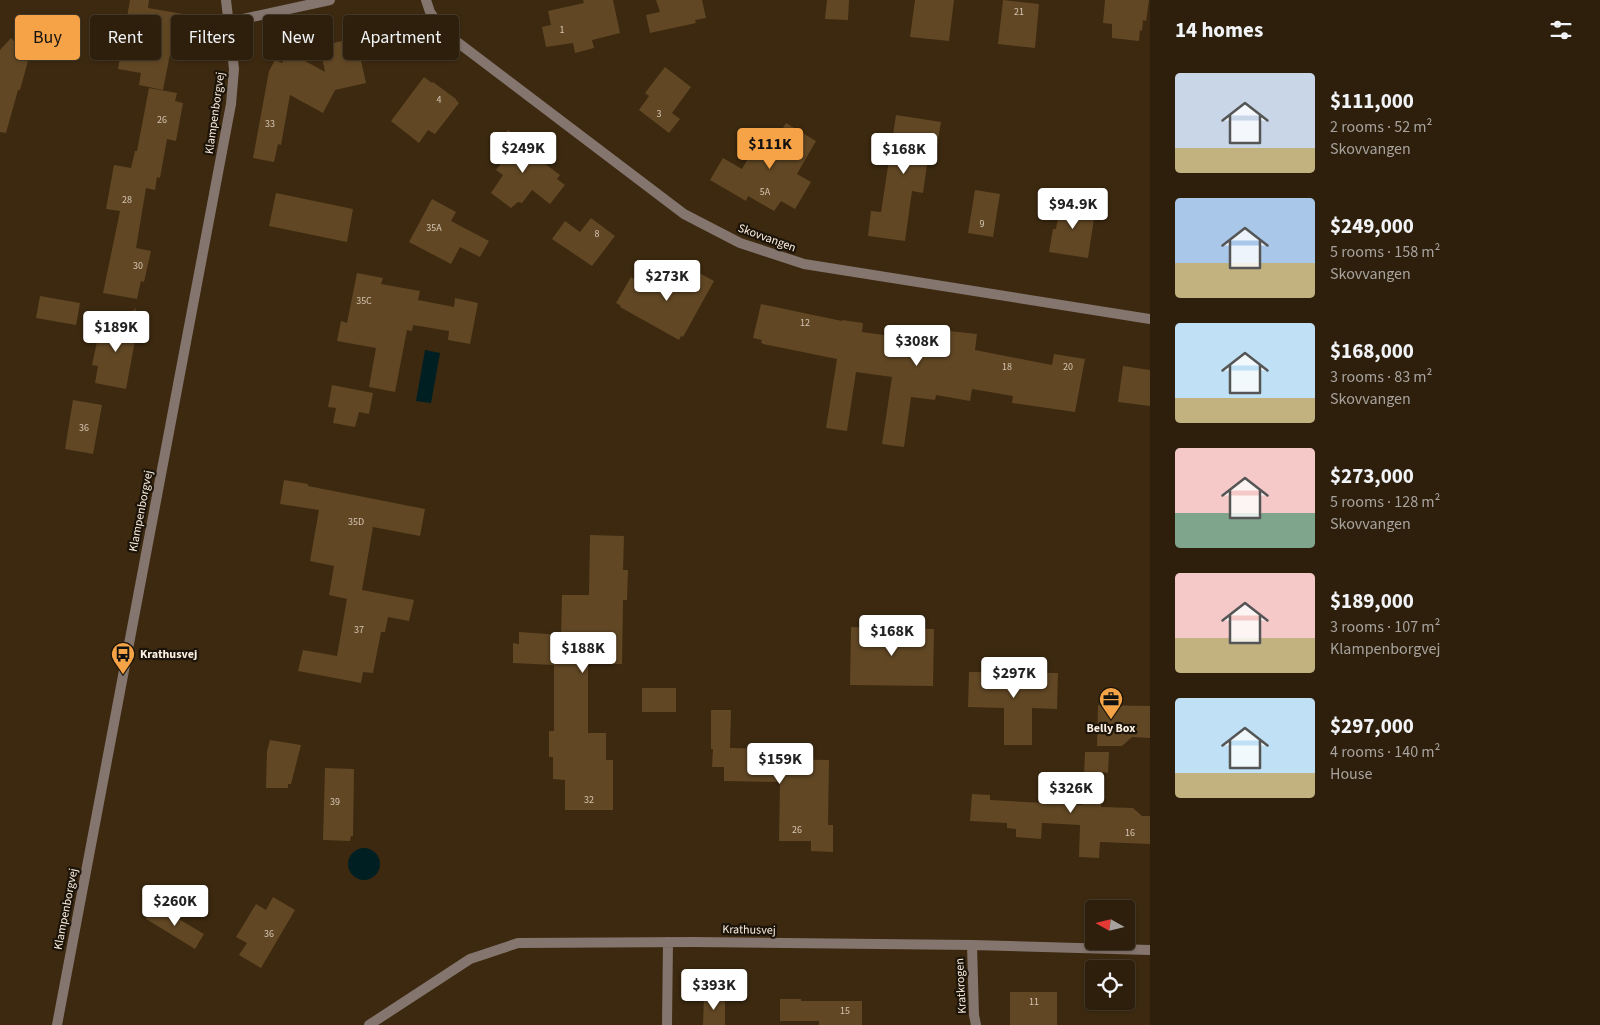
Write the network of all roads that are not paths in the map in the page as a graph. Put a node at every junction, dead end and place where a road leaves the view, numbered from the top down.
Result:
1 (226, 0) edge
2 (330, 0) edge
3 (426, 0) edge
4 (228, 15) edge
5 (253, 17) edge
6 (233, 60) edge
7 (1150, 319) edge
8 (668, 942) junction
9 (972, 945) junction
10 (1150, 950) edge
11 (57, 1025) edge
12 (370, 1025) edge
13 (667, 1025) edge
14 (976, 1025) edge

1 - 4 street, Klampenborgvej
2 - 5 street
3 - 7 street, Skovvangen
6 - 11 street, Klampenborgvej
8 - 9 street, Krathusvej
8 - 12 street, Krathusvej
8 - 13 street
9 - 10 street, Krathusvej
9 - 14 street, Kratkrogen

